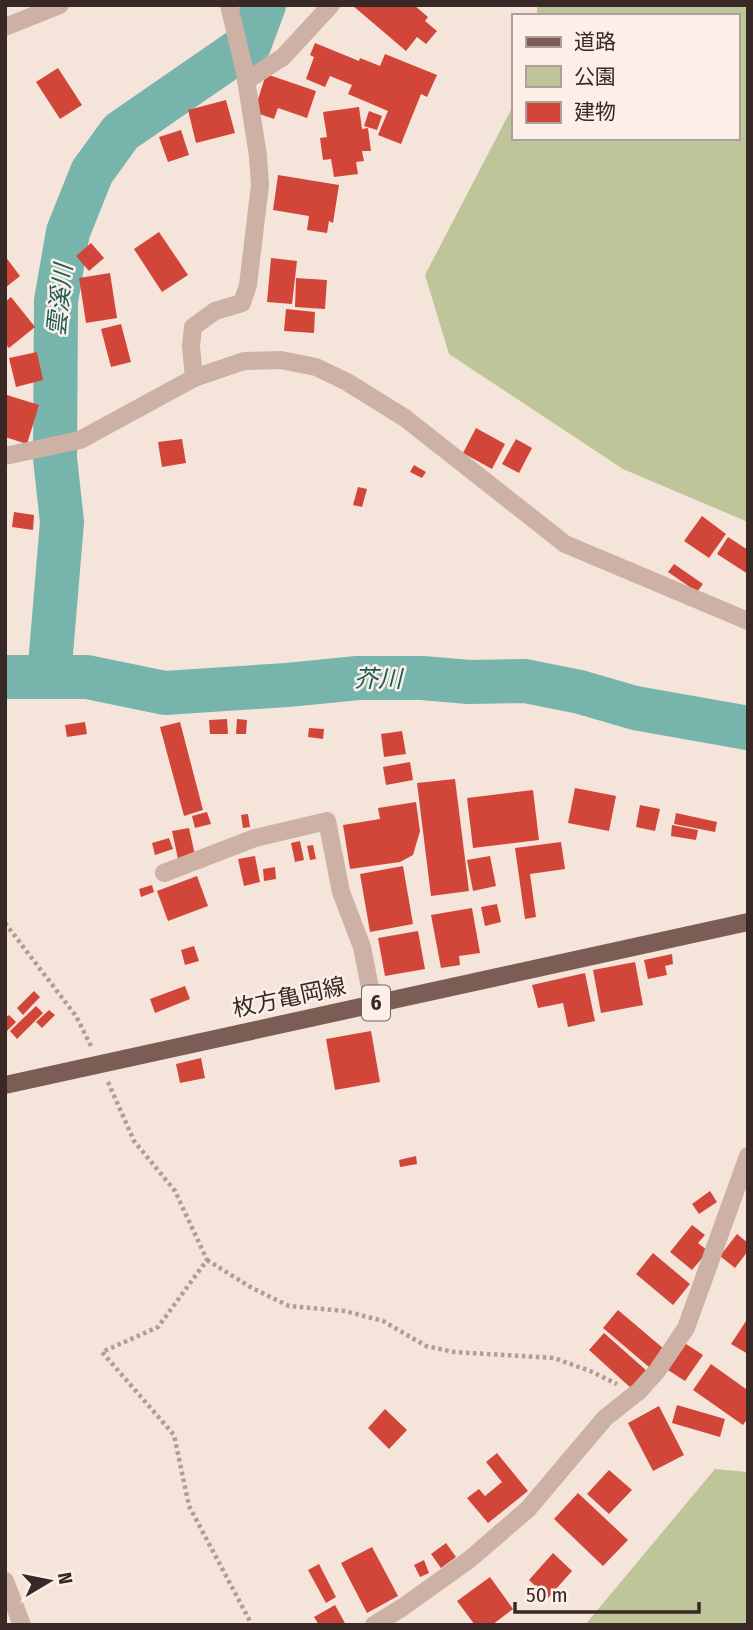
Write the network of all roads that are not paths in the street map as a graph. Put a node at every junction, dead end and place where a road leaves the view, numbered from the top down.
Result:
1 (60, 5) edge
2 (229, 5) edge
3 (331, 5) edge
4 (5, 27) edge
5 (245, 77) junction
6 (194, 378) junction
7 (5, 456) edge
8 (748, 621) edge
9 (164, 873) dead end
10 (748, 922) edge
11 (373, 1003) junction
12 (5, 1085) edge
13 (748, 1156) edge
14 (5, 1581) edge
15 (22, 1625) edge
16 (374, 1625) edge

1 - 4 street
2 - 5 street
3 - 5 street
5 - 6 street
6 - 7 street
6 - 8 street
9 - 11 street
10 - 11 main road, 枚方亀岡線 / 6
11 - 12 main road, 枚方亀岡線 / 6
13 - 16 street
14 - 15 street

